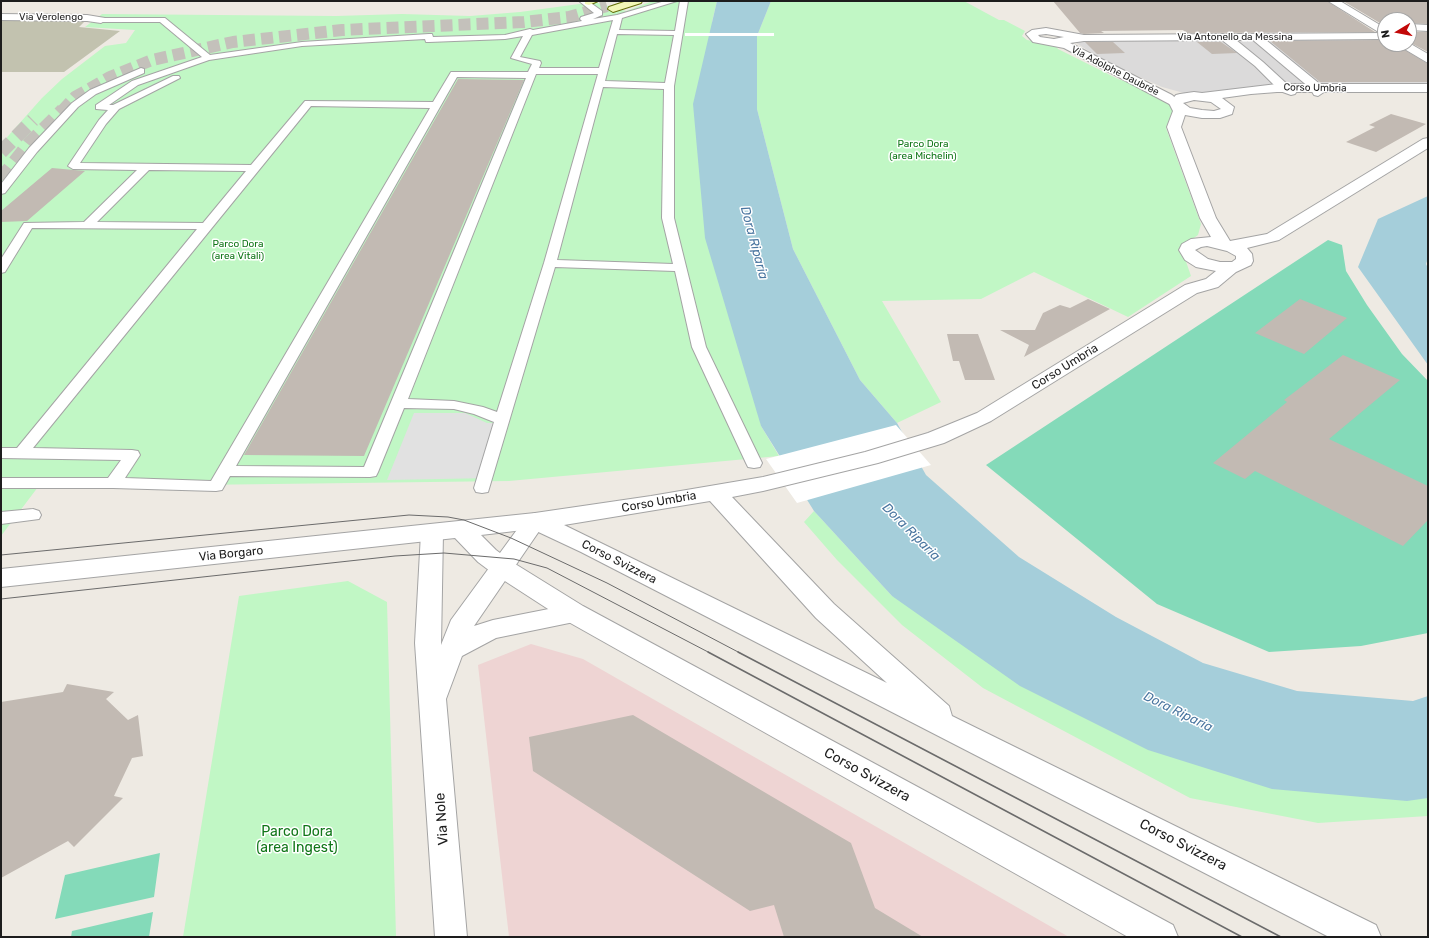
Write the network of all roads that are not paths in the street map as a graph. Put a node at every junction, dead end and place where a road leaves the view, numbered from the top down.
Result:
1 (622, 1) edge
2 (637, 1) edge
3 (673, 1) edge
4 (684, 1) edge
5 (1333, 1) edge
6 (601, 5) edge
7 (1, 17) edge
8 (101, 20) joint
9 (1417, 27) edge
10 (502, 28) dead end
11 (1428, 28) edge
12 (433, 30) dead end
13 (1377, 30) edge
14 (530, 31) junction
15 (614, 32) junction
16 (678, 33) junction
17 (1377, 35) edge
18 (1225, 37) junction
19 (1256, 37) junction
20 (1061, 39) joint
21 (429, 40) junction
22 (1416, 52) edge
23 (205, 55) junction
24 (1428, 59) edge
25 (602, 71) junction
26 (533, 73) junction
27 (599, 84) junction
28 (669, 86) junction
29 (1428, 88) edge
30 (1287, 89) junction
31 (1317, 90) junction
32 (1428, 92) edge
33 (1203, 97) junction
34 (1180, 102) junction
35 (436, 105) junction
36 (1228, 107) junction
37 (115, 108) junction
38 (1209, 115) junction
39 (1181, 142) junction
40 (1428, 142) edge
41 (146, 167) junction
42 (254, 168) junction
43 (1, 192) edge
44 (1208, 218) junction
45 (87, 225) junction
46 (206, 226) junction
47 (1273, 238) junction
48 (1229, 245) junction
49 (1194, 249) junction
50 (550, 263) junction
51 (1238, 264) junction
52 (680, 268) junction
53 (1, 269) edge
54 (1191, 289) junction
55 (399, 403) junction
56 (502, 420) junction
57 (1, 453) edge
58 (21, 453) junction
59 (754, 463) dead end
60 (225, 471) junction
61 (113, 482) junction
62 (1, 483) edge
63 (482, 488) dead end
64 (715, 493) junction
65 (33, 515) dead end
66 (1, 518) edge
67 (535, 521) junction
68 (462, 530) junction
69 (432, 533) junction
70 (504, 568) junction
71 (1, 578) edge
72 (574, 613) junction
73 (451, 650) junction
74 (433, 700) junction
75 (960, 732) junction
76 (452, 937) edge
77 (1161, 937) edge
78 (1364, 937) edge

1 - 6 main road
2 - 6 main road
3 - 6 street
4 - 16 street
5 - 13 street
6 - 10 street
6 - 14 street
6 - 15 street
7 - 8 street, Via Verolengo
8 - 23 street
9 - 11 street
12 - 23 street
14 - 21 street
14 - 26 street
15 - 16 street
15 - 25 street
16 - 28 street
17 - 19 street, Via Antonello da Messina
18 - 19 street, Via Antonello da Messina
18 - 20 street, Via Antonello da Messina
18 - 30 street
19 - 31 street
20 - 34 street, Via Adolphe Daubrée
21 - 23 street
21 - 37 street
22 - 24 street
23 - 37 street
23 - 43 street
25 - 26 street
25 - 27 street
26 - 35 street
26 - 55 street
27 - 28 street
27 - 50 street
28 - 52 street
29 - 31 street, Corso Umbria
30 - 31 street, Corso Umbria
30 - 33 street, Corso Umbria
30 - 36 street, Corso Umbria
31 - 32 street, Corso Umbria
33 - 34 street
33 - 36 street
34 - 38 street
34 - 39 street
35 - 42 street
35 - 60 street
36 - 38 street, Corso Umbria
37 - 41 street
38 - 39 street
39 - 44 street
40 - 47 street, Corso Umbria
41 - 42 street
41 - 45 street
42 - 46 street
44 - 48 street
44 - 49 street
45 - 46 street
45 - 53 street
46 - 58 street
47 - 48 street, Corso Umbria
47 - 51 street, Corso Umbria
48 - 49 street
48 - 51 street
49 - 51 street
49 - 54 street
50 - 52 street
50 - 56 street
51 - 54 street, Corso Umbria
52 - 59 street
54 - 64 street, Corso Umbria
55 - 56 street
55 - 60 street
56 - 63 street
57 - 58 street
58 - 61 street
60 - 61 street
61 - 62 street
64 - 67 street, Corso Umbria
64 - 75 street, Corso Svizzera
65 - 66 street
67 - 68 street, Corso Umbria
67 - 70 street
67 - 75 street, Corso Svizzera
68 - 69 street, Via Borgaro
68 - 70 street, Corso Svizzera
69 - 71 street, Via Borgaro
69 - 74 street, Via Nole
70 - 72 street, Corso Svizzera
70 - 73 street
72 - 73 street
72 - 77 street, Corso Svizzera
73 - 74 street
74 - 76 street, Via Nole
75 - 78 street, Corso Svizzera

